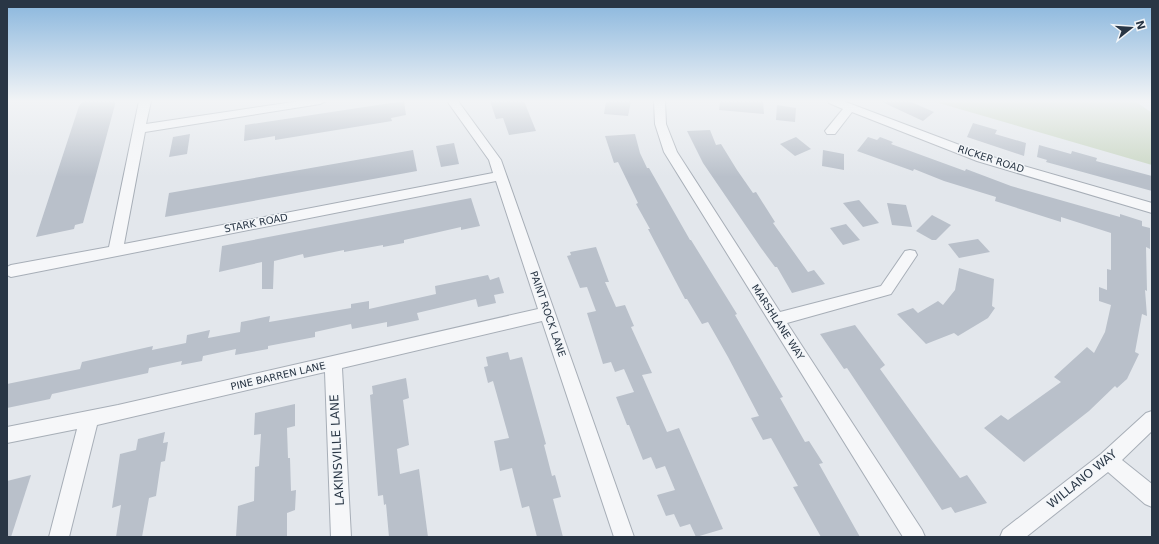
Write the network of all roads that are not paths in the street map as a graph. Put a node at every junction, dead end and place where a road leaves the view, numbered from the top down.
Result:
1 (156, 126) edge
2 (470, 126) edge
3 (661, 126) edge
4 (835, 126) edge
5 (900, 126) edge
6 (139, 129) joint
7 (831, 131) dead end
8 (501, 176) junction
9 (1152, 208) edge
10 (114, 250) junction
11 (910, 255) dead end
12 (11, 271) dead end
13 (548, 313) junction
14 (776, 320) junction
15 (333, 363) junction
16 (89, 419) junction
17 (1152, 419) edge
18 (7, 435) edge
19 (1108, 460) junction
20 (1152, 497) edge
21 (59, 537) edge
22 (341, 537) edge
23 (624, 537) edge
24 (915, 537) edge
25 (1010, 537) edge

1 - 6 street
2 - 8 street, PAINT ROCK LANE
3 - 14 street, MARSHLANE WAY
4 - 7 street
5 - 9 street, RICKER ROAD
6 - 10 street
8 - 10 street, STARK ROAD
8 - 13 street, PAINT ROCK LANE
10 - 12 street, STARK ROAD
11 - 14 street
13 - 15 street, PINE BARREN LANE
13 - 23 street, PAINT ROCK LANE
14 - 24 street, MARSHLANE WAY
15 - 16 street, PINE BARREN LANE
15 - 22 street, LAKINSVILLE LANE
16 - 18 street, PINE BARREN LANE
16 - 21 street
17 - 19 street, WILLANO WAY
19 - 20 street
19 - 25 street, WILLANO WAY

